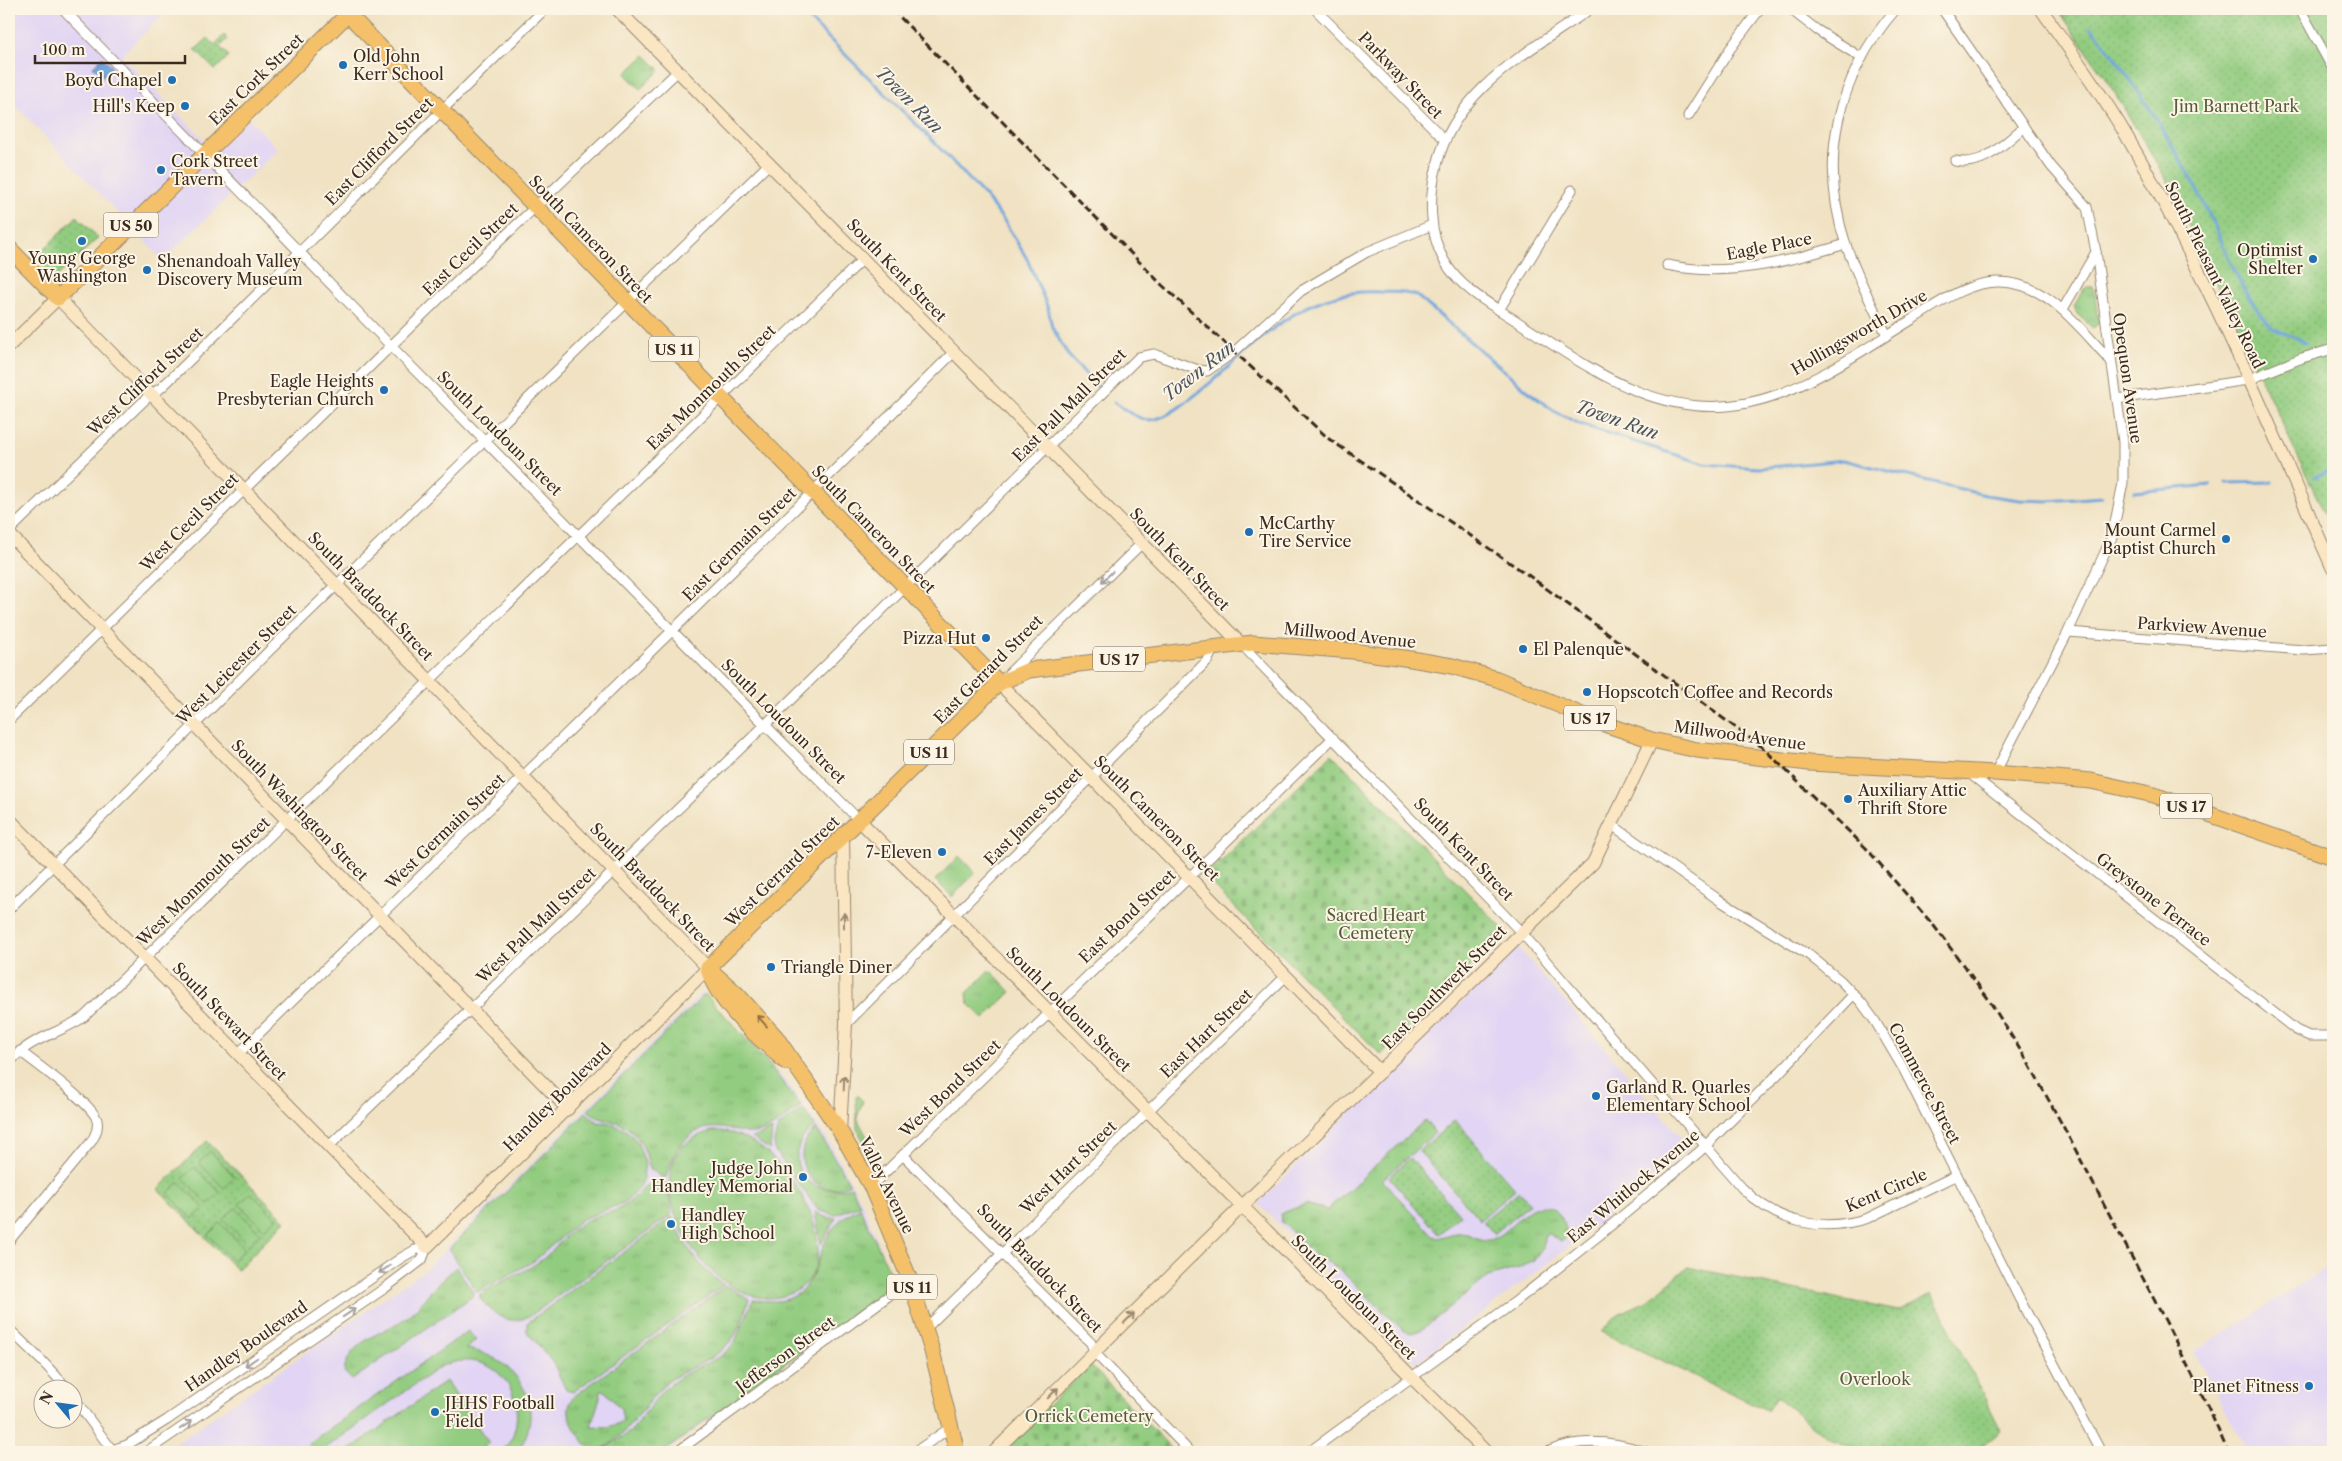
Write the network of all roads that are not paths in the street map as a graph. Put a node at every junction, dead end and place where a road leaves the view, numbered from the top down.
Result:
1 (63, 9) edge
2 (545, 9) edge
3 (617, 9) edge
4 (1315, 9) edge
5 (1590, 9) edge
6 (1760, 9) edge
7 (1790, 9) edge
8 (1896, 9) edge
9 (1942, 9) edge
10 (2041, 9) edge
11 (2300, 9) edge
12 (348, 10) edge
13 (1862, 58) junction
14 (2333, 69) edge
15 (679, 70) junction
16 (442, 110) junction
17 (1688, 116) dead end
18 (2024, 127) junction
19 (1445, 140) junction
20 (205, 153) junction
21 (1955, 161) dead end
22 (770, 163) junction
23 (1572, 190) dead end
24 (536, 207) junction
25 (1432, 224) junction
26 (1846, 244) junction
27 (9, 248) edge
28 (300, 252) junction
29 (2096, 252) junction
30 (864, 259) junction
31 (1667, 265) dead end
32 (58, 298) junction
33 (628, 302) junction
34 (2063, 309) junction
35 (1500, 310) junction
36 (1887, 335) junction
37 (9, 346) edge
38 (391, 346) junction
39 (2333, 349) edge
40 (954, 352) junction
41 (2111, 361) junction
42 (2248, 380) junction
43 (151, 394) junction
44 (722, 398) junction
45 (2116, 399) junction
46 (485, 441) junction
47 (1048, 446) junction
48 (243, 489) junction
49 (813, 492) junction
50 (9, 532) edge
51 (580, 536) junction
52 (1142, 543) junction
53 (2333, 569) edge
54 (337, 586) junction
55 (906, 587) junction
56 (102, 630) junction
57 (672, 631) junction
58 (2068, 632) junction
59 (1242, 645) junction
60 (2333, 648) edge
61 (1212, 649) junction
62 (430, 682) junction
63 (999, 683) junction
64 (9, 720) edge
65 (765, 725) junction
66 (195, 726) junction
67 (1333, 738) junction
68 (1652, 740) junction
69 (1969, 772) junction
70 (1995, 772) junction
71 (522, 777) junction
72 (1092, 778) junction
73 (9, 819) edge
74 (287, 820) junction
75 (860, 820) junction
76 (1612, 825) junction
77 (843, 836) junction
78 (2333, 857) edge
79 (54, 864) junction
80 (614, 871) junction
81 (1189, 877) junction
82 (9, 909) edge
83 (380, 915) junction
84 (954, 916) junction
85 (1522, 933) junction
86 (145, 958) junction
87 (708, 968) junction
88 (1286, 976) junction
89 (1854, 994) junction
90 (471, 1009) junction
91 (1049, 1012) junction
92 (846, 1024) junction
93 (2326, 1036) dead end
94 (20, 1051) junction
95 (239, 1053) junction
96 (9, 1063) edge
97 (1380, 1072) junction
98 (568, 1109) junction
99 (1147, 1111) junction
100 (840, 1131) junction
101 (329, 1146) junction
102 (1706, 1146) junction
103 (903, 1155) junction
104 (1957, 1175) junction
105 (871, 1186) junction
106 (1242, 1206) junction
107 (9, 1241) edge
108 (427, 1246) junction
109 (1001, 1254) junction
110 (910, 1280) junction
111 (320, 1314) junction
112 (329, 1326) junction
113 (9, 1329) edge
114 (925, 1329) junction
115 (1094, 1352) junction
116 (1411, 1377) junction
117 (58, 1378) edge
118 (228, 1378) junction
119 (237, 1390) junction
120 (82, 1411) edge
121 (951, 1427) junction
122 (109, 1451) edge
123 (146, 1452) edge
124 (677, 1452) edge
125 (915, 1452) edge
126 (957, 1452) edge
127 (994, 1452) edge
128 (1190, 1452) edge
129 (1309, 1452) edge
130 (1486, 1452) edge
131 (1547, 1452) edge
132 (1646, 1452) edge
133 (2101, 1452) edge

1 - 20 street, South Loudoun Street
2 - 16 street, East Clifford Street
3 - 15 street, South Kent Street
4 - 19 street, Parkway Street
5 - 19 street
6 - 17 street
7 - 13 street
8 - 13 street
9 - 18 street, Opequon Avenue
10 - 42 street, South Pleasant Valley Road
11 - 14 street
12 - 16 main road, South Cameron Street / US 11
12 - 20 main road, East Cork Street / US 50
13 - 26 street
15 - 22 street, South Kent Street
15 - 24 street, East Cecil Street
16 - 24 main road, South Cameron Street / US 11
16 - 28 street, East Clifford Street
18 - 21 street
18 - 29 street, Opequon Avenue
19 - 25 street
20 - 28 street, South Loudoun Street
20 - 32 main road, US 50
22 - 30 street, South Kent Street
22 - 33 street, West Leicester Street
23 - 35 street
24 - 33 main road, South Cameron Street / US 11
24 - 38 street, East Cecil Street
25 - 35 street, Hollingsworth Drive
25 - 47 street, East Pall Mall Street
26 - 31 street, Eagle Place
26 - 36 street
27 - 32 main road, South Braddock Street
28 - 38 street, South Loudoun Street
28 - 43 street, West Clifford Street
29 - 34 street
29 - 41 street, Opequon Avenue
30 - 40 street, South Kent Street
30 - 44 street, East Monmouth Street
32 - 37 street
32 - 43 street, South Braddock Street
33 - 44 main road, South Cameron Street / US 11
33 - 46 street, West Leicester Street
34 - 36 street, Hollingsworth Drive
34 - 41 street, Hollingsworth Drive
35 - 36 street, Hollingsworth Drive
38 - 46 street, South Loudoun Street
38 - 48 street, West Cecil Street
39 - 42 street
40 - 47 street, South Kent Street
40 - 49 street, East Germain Street
41 - 45 street, Opequon Avenue
42 - 45 street
42 - 53 street, South Pleasant Valley Road
43 - 48 street, South Braddock Street
43 - 50 street, West Clifford Street
44 - 49 main road, South Cameron Street / US 11
44 - 51 street, East Monmouth Street
45 - 58 street, Opequon Avenue
46 - 51 street, South Loudoun Street
46 - 54 street, West Leicester Street
47 - 52 street, South Kent Street
47 - 55 street, East Pall Mall Street
48 - 54 street, South Braddock Street
48 - 56 street, West Cecil Street
49 - 55 main road, South Cameron Street / US 11
49 - 57 street, East Germain Street
50 - 56 street, South Washington Street
51 - 57 street, South Loudoun Street
51 - 62 street, West Monmouth Street
52 - 59 street, South Kent Street
52 -> 63 street, East Gerrard Street
54 - 62 street, South Braddock Street
54 - 66 street, West Leicester Street
55 - 63 main road, South Cameron Street / US 11
55 - 65 street, East Pall Mall Street
56 - 64 street, West Cecil Street
56 - 66 street, South Washington Street
57 - 65 street, South Loudoun Street
57 - 71 street, West Germain Street
58 - 60 street, Parkview Avenue
58 - 70 street, Opequon Avenue
59 - 61 main road, Millwood Avenue / US 17
59 - 67 street, South Kent Street
59 - 68 main road, Millwood Avenue / US 17
61 - 63 main road, Millwood Avenue / US 17
61 - 72 street, East James Street
62 - 71 street, South Braddock Street
62 - 74 street, West Monmouth Street
63 - 72 street, South Cameron Street
63 - 75 main road, East Gerrard Street / US 11
65 - 75 street, South Loudoun Street
65 - 80 street, West Pall Mall Street
66 - 74 street, South Washington Street
66 - 79 street, West Leicester Street
67 - 81 street, East Bond Street
67 - 85 street, South Kent Street
68 - 69 main road, Millwood Avenue / US 17
68 - 76 street, East Southwerk Street
69 - 70 main road, Millwood Avenue / US 17
69 - 93 street, Greystone Terrace
70 - 78 main road, Millwood Avenue / US 17
71 - 80 street, South Braddock Street
71 - 83 street, West Germain Street
72 - 81 street, South Cameron Street
72 - 84 street, East James Street
73 - 79 street, South Stewart Street
74 - 83 street, South Washington Street
74 - 86 street, West Monmouth Street
75 - 77 main road, West Gerrard Street / US 11
75 - 84 street, South Loudoun Street
76 - 85 street, East Southwerk Street
76 - 89 street, Commerce Street
77 - 87 main road, West Gerrard Street / US 11
92 -> 77 street, Valley Avenue
79 - 82 street, West Leicester Street
79 - 86 street, South Stewart Street
80 - 87 street, South Braddock Street
80 - 90 street, West Pall Mall Street
81 - 88 street, South Cameron Street
81 - 91 street, East Bond Street
83 - 90 street, South Washington Street
83 - 95 street, West Germain Street
84 - 91 street, South Loudoun Street
84 - 92 street, East James Street
85 - 97 street, East Southwerk Street
85 - 102 street, South Kent Street
86 - 94 street, West Monmouth Street
86 - 95 street, South Stewart Street
87 - 98 street, Handley Boulevard
87 - 100 main road, South Braddock Street / US 11
88 - 97 street, South Cameron Street
88 - 99 street, East Hart Street
89 - 102 street, East Whitlock Avenue
89 - 104 street, Commerce Street
90 - 98 street, South Washington Street
90 - 101 street, West Pall Mall Street
91 - 99 street, South Loudoun Street
91 - 103 street, West Bond Street
100 -> 92 street, Valley Avenue
94 - 96 street, West Monmouth Street
94 - 107 street
95 - 101 street, South Stewart Street
97 - 106 street, East Southwerk Street
98 - 108 street, Handley Boulevard
99 - 106 street, South Loudoun Street
99 - 109 street, West Hart Street
100 - 105 main road, Valley Avenue / US 11
101 - 108 street, South Stewart Street
102 - 104 street, Kent Circle
102 - 116 street, East Whitlock Avenue
103 - 105 street, West Bond Street
103 - 109 street, South Braddock Street
104 - 133 street, Commerce Street
105 - 110 main road, Valley Avenue / US 11
115 -> 106 street, East Southwerk Street
106 - 116 street, South Loudoun Street
108 -> 111 street, Handley Boulevard
112 -> 108 street, Handley Boulevard
109 - 114 street, West Hart Street
109 - 115 street, South Braddock Street
110 - 114 main road, Valley Avenue / US 11
110 - 124 street, Jefferson Street
111 - 112 street
111 -> 118 street, Handley Boulevard
112 - 119 street, Handley Boulevard
113 - 117 street
114 - 121 main road, Valley Avenue / US 11
127 -> 115 street, East Southwerk Street
115 - 128 street, South Braddock Street
116 - 129 street, East Whitlock Avenue
116 - 130 street, South Loudoun Street
118 - 119 street
118 - 122 street, Handley Boulevard
123 -> 119 street, Handley Boulevard
120 - 122 street
121 - 125 street
121 - 126 main road, Valley Avenue / US 11
131 - 132 street

